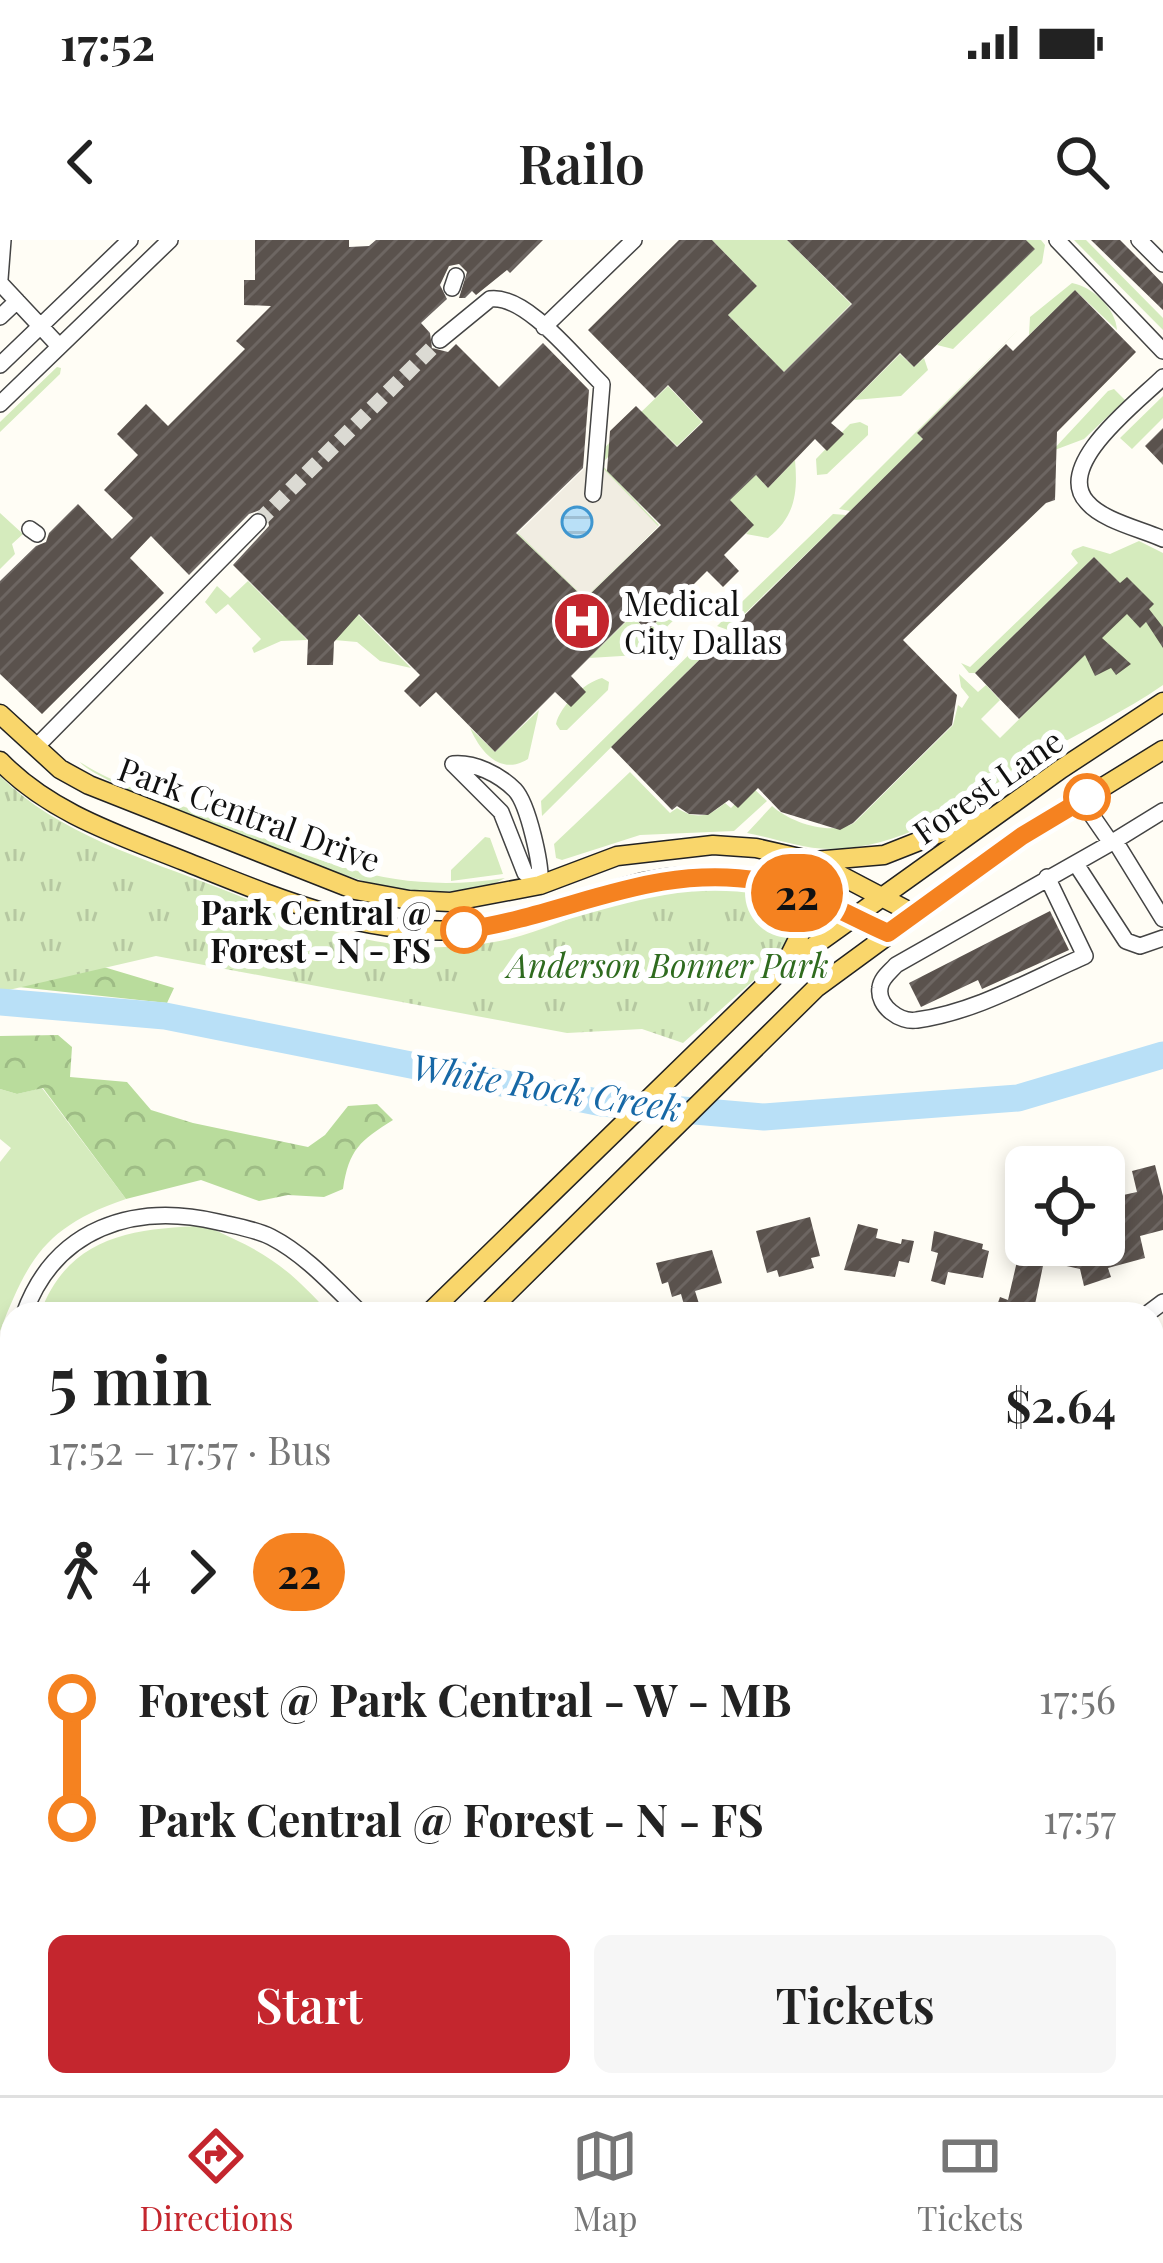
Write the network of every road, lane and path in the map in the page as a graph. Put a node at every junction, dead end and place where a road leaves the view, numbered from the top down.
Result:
1 (3, 240) edge
2 (130, 240) edge
3 (170, 240) edge
4 (634, 240) edge
5 (1057, 240) edge
6 (1139, 240) edge
7 (1163, 264) edge
8 (0, 281) edge
9 (455, 288) dead end
10 (17, 301) junction
11 (475, 309) junction
12 (0, 317) edge
13 (41, 326) junction
14 (544, 327) junction
15 (440, 340) tunnel mouth
16 (59, 346) junction
17 (1163, 351) edge
18 (0, 365) edge
19 (1163, 377) edge
20 (0, 404) edge
21 (593, 494) dead end
22 (257, 522) tunnel mouth
23 (1163, 538) edge
24 (1163, 702) edge
25 (0, 714) edge
26 (36, 747) junction
27 (1163, 750) edge
28 (6, 768) edge
29 (520, 799) junction
30 (1082, 800) junction
31 (1015, 802) junction
32 (501, 812) junction
33 (1161, 817) edge
34 (1113, 842) junction
35 (813, 861) junction
36 (1076, 864) junction
37 (718, 877) junction
38 (1047, 877) junction
39 (540, 885) junction
40 (881, 896) junction
41 (552, 913) junction
42 (914, 914) junction
43 (851, 916) junction
44 (1163, 920) edge
45 (888, 933) junction
46 (1163, 938) edge
47 (937, 940) junction
48 (783, 968) junction
49 (28, 1302) edge
50 (350, 1302) edge
51 (440, 1302) edge
52 (498, 1302) edge

1 - 8 street
2 - 13 street
3 - 16 street
4 - 14 street
5 - 17 street
6 - 7 street
8 - 10 street
9 - 11 street
10 - 12 street
10 - 13 street
11 - 14 street
11 - 15 street
13 - 16 street
13 - 18 street
14 - 21 street
16 - 20 street
19 - 23 street
22 - 26 street
24 - 31 main road, Forest Lane
25 - 26 main road, Park Central Drive
26 - 28 main road
26 - 39 main road, Park Central Drive
27 - 30 main road, Forest Lane
28 - 41 main road, Park Central Drive
29 - 32 street
29 - 32 street
29 - 39 street
30 - 34 street
30 - 42 main road, Forest Lane
31 - 35 main road
31 - 40 main road, Forest Lane
32 - 39 street
33 - 34 street
34 - 36 street
34 - 44 street
35 - 39 main road, Park Central Drive
35 - 40 main road, Park Central Drive
36 - 38 street
36 - 46 street
37 - 41 main road, Park Central Drive
37 - 43 main road, Park Central Drive
37 - 48 main road
38 - 47 street
38 - 47 street
39 - 41 main road
40 - 42 main road, Park Central Drive
40 - 43 main road, Forest Lane
42 - 45 main road, Forest Lane
42 - 47 street
43 - 45 main road, Park Central Drive
43 - 48 main road, Forest Lane
45 - 52 main road, Forest Lane
48 - 51 main road, Forest Lane
49 - 50 street

